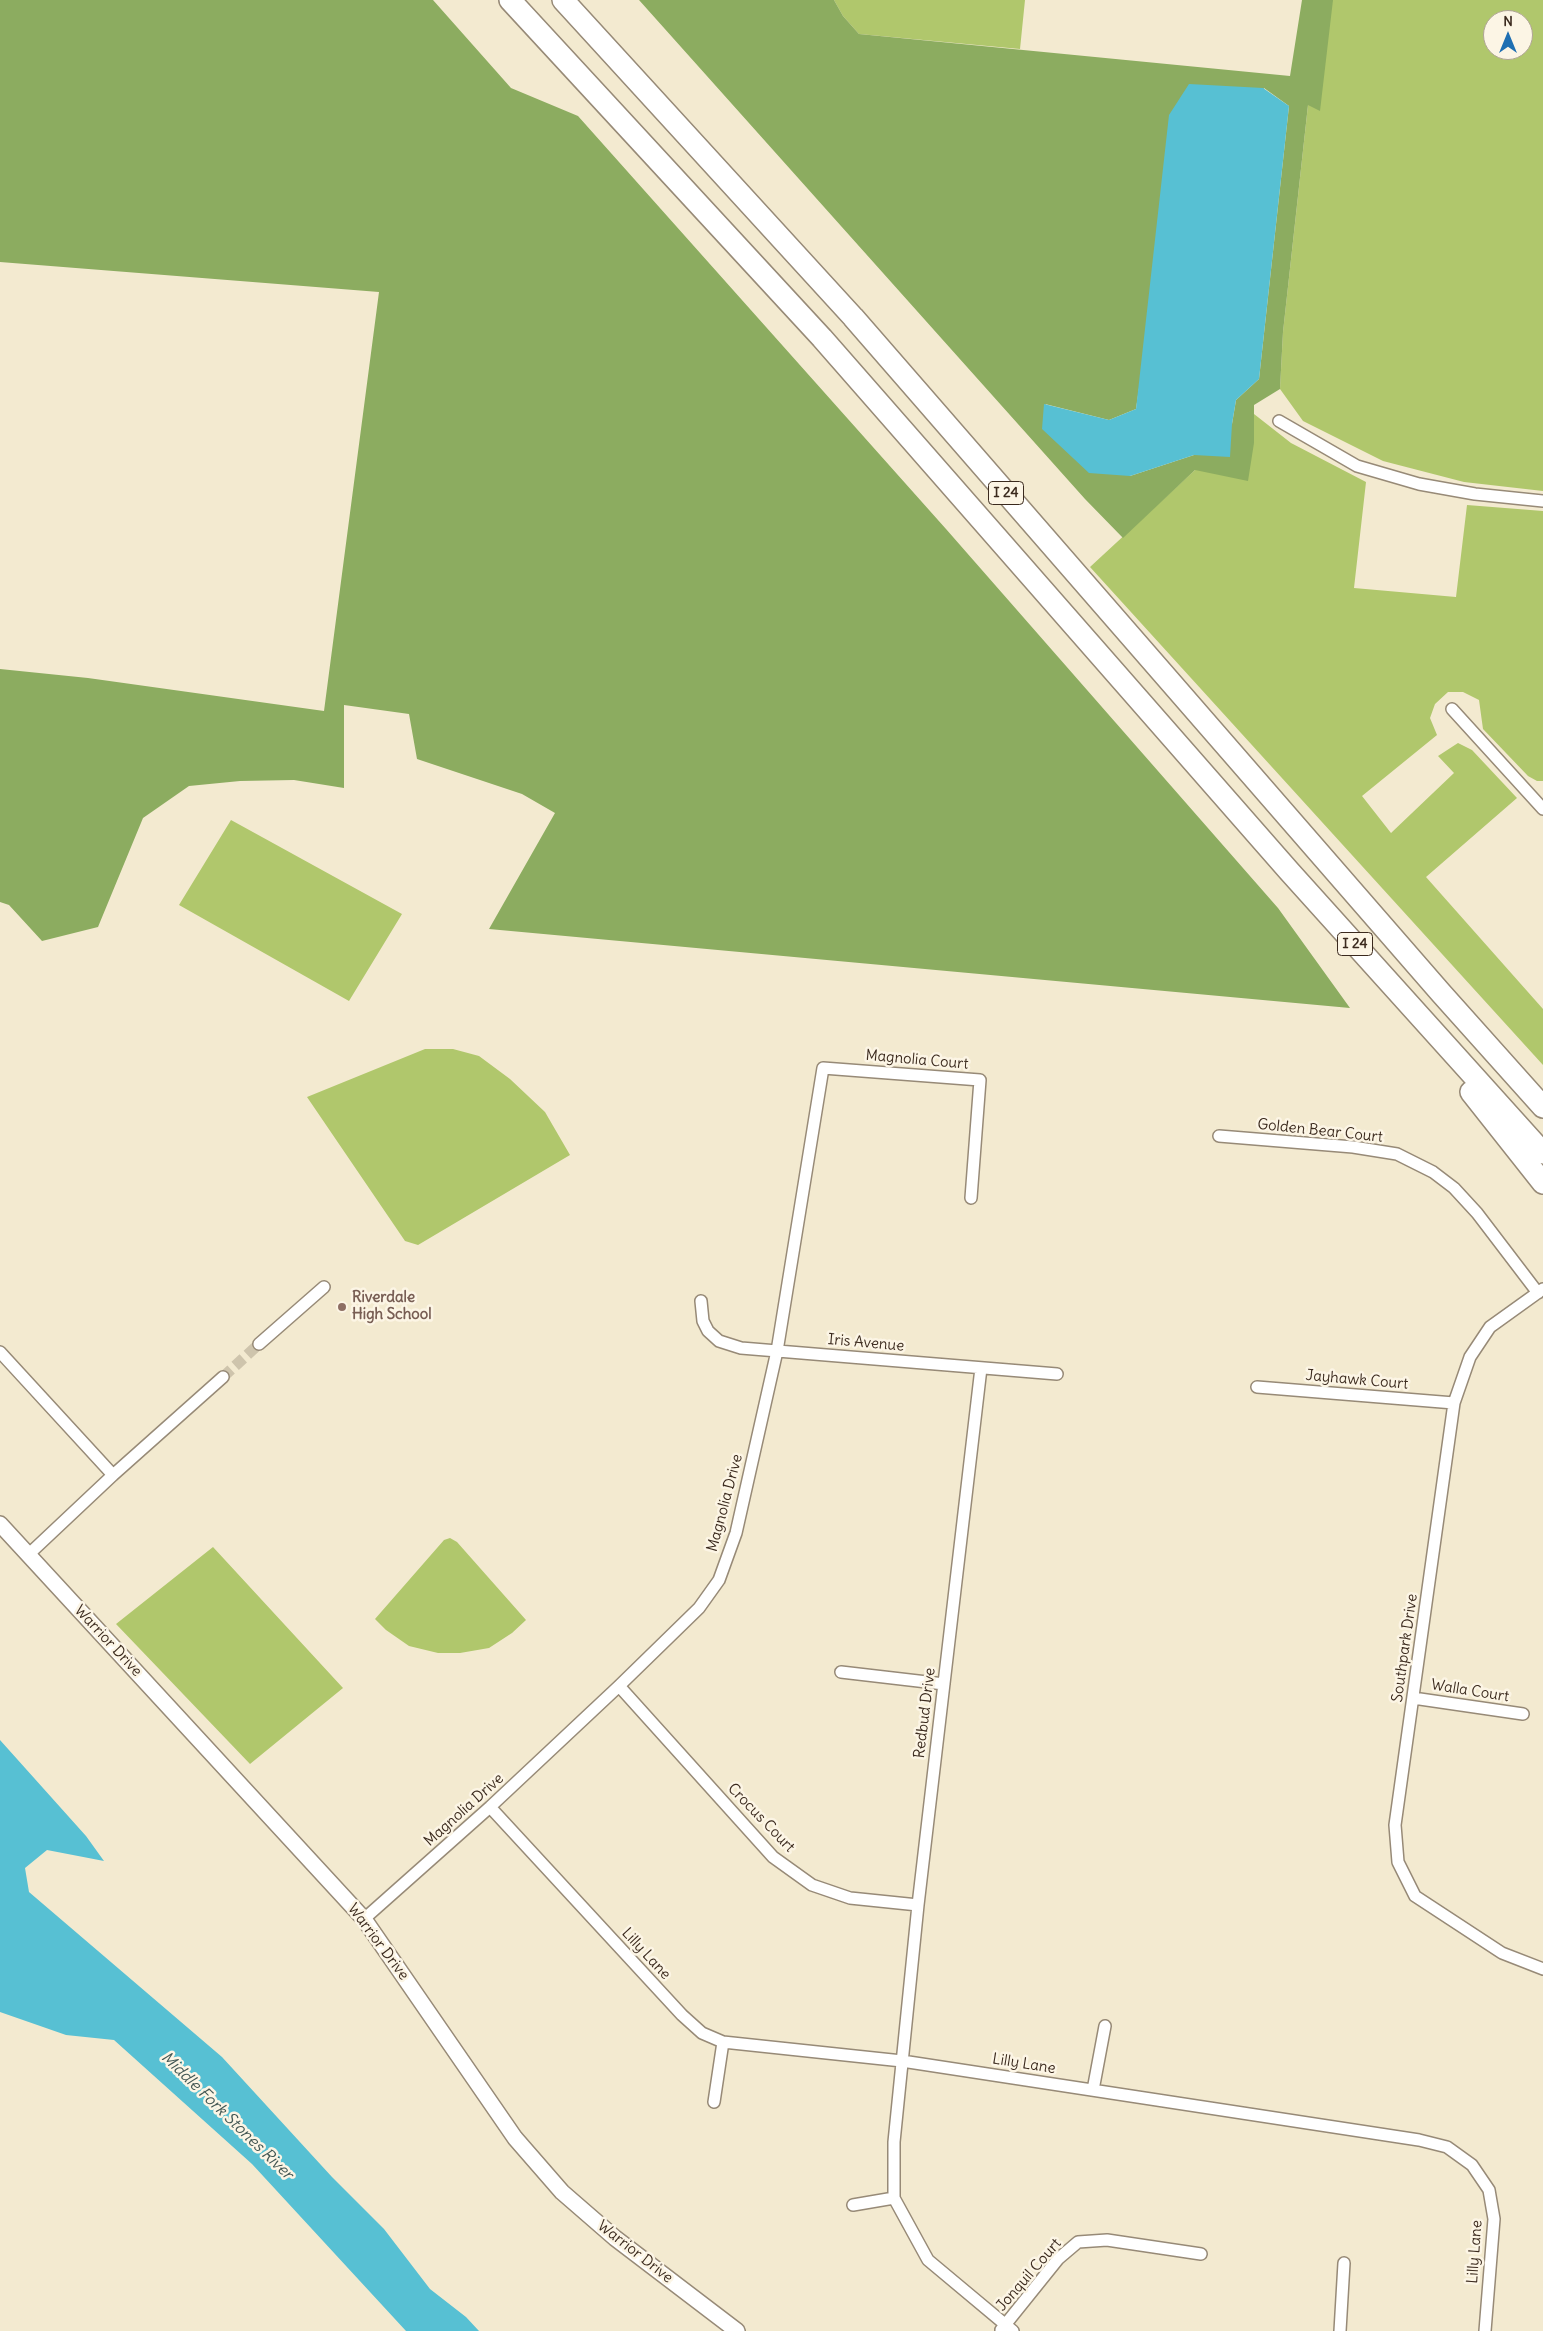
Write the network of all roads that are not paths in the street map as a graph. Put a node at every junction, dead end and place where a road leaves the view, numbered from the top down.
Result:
1 (510, 0) edge
2 (563, 0) edge
3 (1279, 420) dead end
4 (1543, 501) edge
5 (1452, 709) dead end
6 (1542, 807) edge
7 (1441, 992) junction
8 (1421, 1017) junction
9 (823, 1068) joint
10 (1543, 1096) edge
11 (1543, 1107) edge
12 (1219, 1136) dead end
13 (1543, 1153) edge
14 (1543, 1182) edge
15 (970, 1198) dead end
16 (324, 1287) dead end
17 (1541, 1291) edge
18 (701, 1301) dead end
19 (259, 1344) tunnel mouth
20 (777, 1350) junction
21 (0, 1352) edge
22 (980, 1368) junction
23 (1057, 1374) dead end
24 (223, 1377) tunnel mouth
25 (1257, 1387) dead end
26 (1454, 1403) junction
27 (113, 1475) junction
28 (0, 1524) edge
29 (28, 1556) junction
30 (841, 1672) dead end
31 (944, 1684) junction
32 (619, 1686) junction
33 (1413, 1698) junction
34 (1523, 1714) dead end
35 (490, 1807) junction
36 (918, 1905) junction
37 (364, 1919) junction
38 (1543, 1970) edge
39 (1105, 2026) dead end
40 (722, 2042) junction
41 (902, 2061) junction
42 (1094, 2090) junction
43 (714, 2102) dead end
44 (894, 2198) junction
45 (853, 2205) dead end
46 (1201, 2254) dead end
47 (1344, 2263) dead end
48 (1006, 2329) edge
49 (737, 2331) edge
50 (1340, 2331) edge
51 (1484, 2331) edge

1 - 8 highway, I 24
2 - 7 highway, I 24
3 - 4 street
5 - 6 street
7 - 10 highway
7 - 11 highway, I 24
8 - 13 highway, I 24
8 - 14 highway
9 - 15 street, Magnolia Court
9 - 20 street, Magnolia Drive
12 - 17 street, Golden Bear Court
16 - 19 street
17 - 26 street, Southpark Drive
18 - 20 street, Iris Avenue
20 - 22 street, Iris Avenue
20 - 32 street, Magnolia Drive
21 - 27 street
22 - 23 street, Iris Avenue
22 - 31 street, Redbud Drive
24 - 27 street
25 - 26 street, Jayhawk Court
26 - 33 street, Southpark Drive
27 - 29 street
28 - 29 street, Warrior Drive
29 - 37 street, Warrior Drive
30 - 31 street
31 - 36 street, Redbud Drive
32 - 35 street, Magnolia Drive
32 - 36 street, Crocus Court
33 - 34 street, Walla Court
33 - 38 street, Southpark Drive
35 - 37 street, Magnolia Drive
35 - 40 street, Lilly Lane
36 - 41 street, Redbud Drive
37 - 49 street, Warrior Drive
39 - 42 street
40 - 41 street, Lilly Lane
40 - 43 street
41 - 42 street, Lilly Lane
41 - 44 street, Redbud Drive
42 - 51 street, Lilly Lane
44 - 45 street
44 - 48 street
46 - 48 street, Jonquil Court
47 - 50 street

